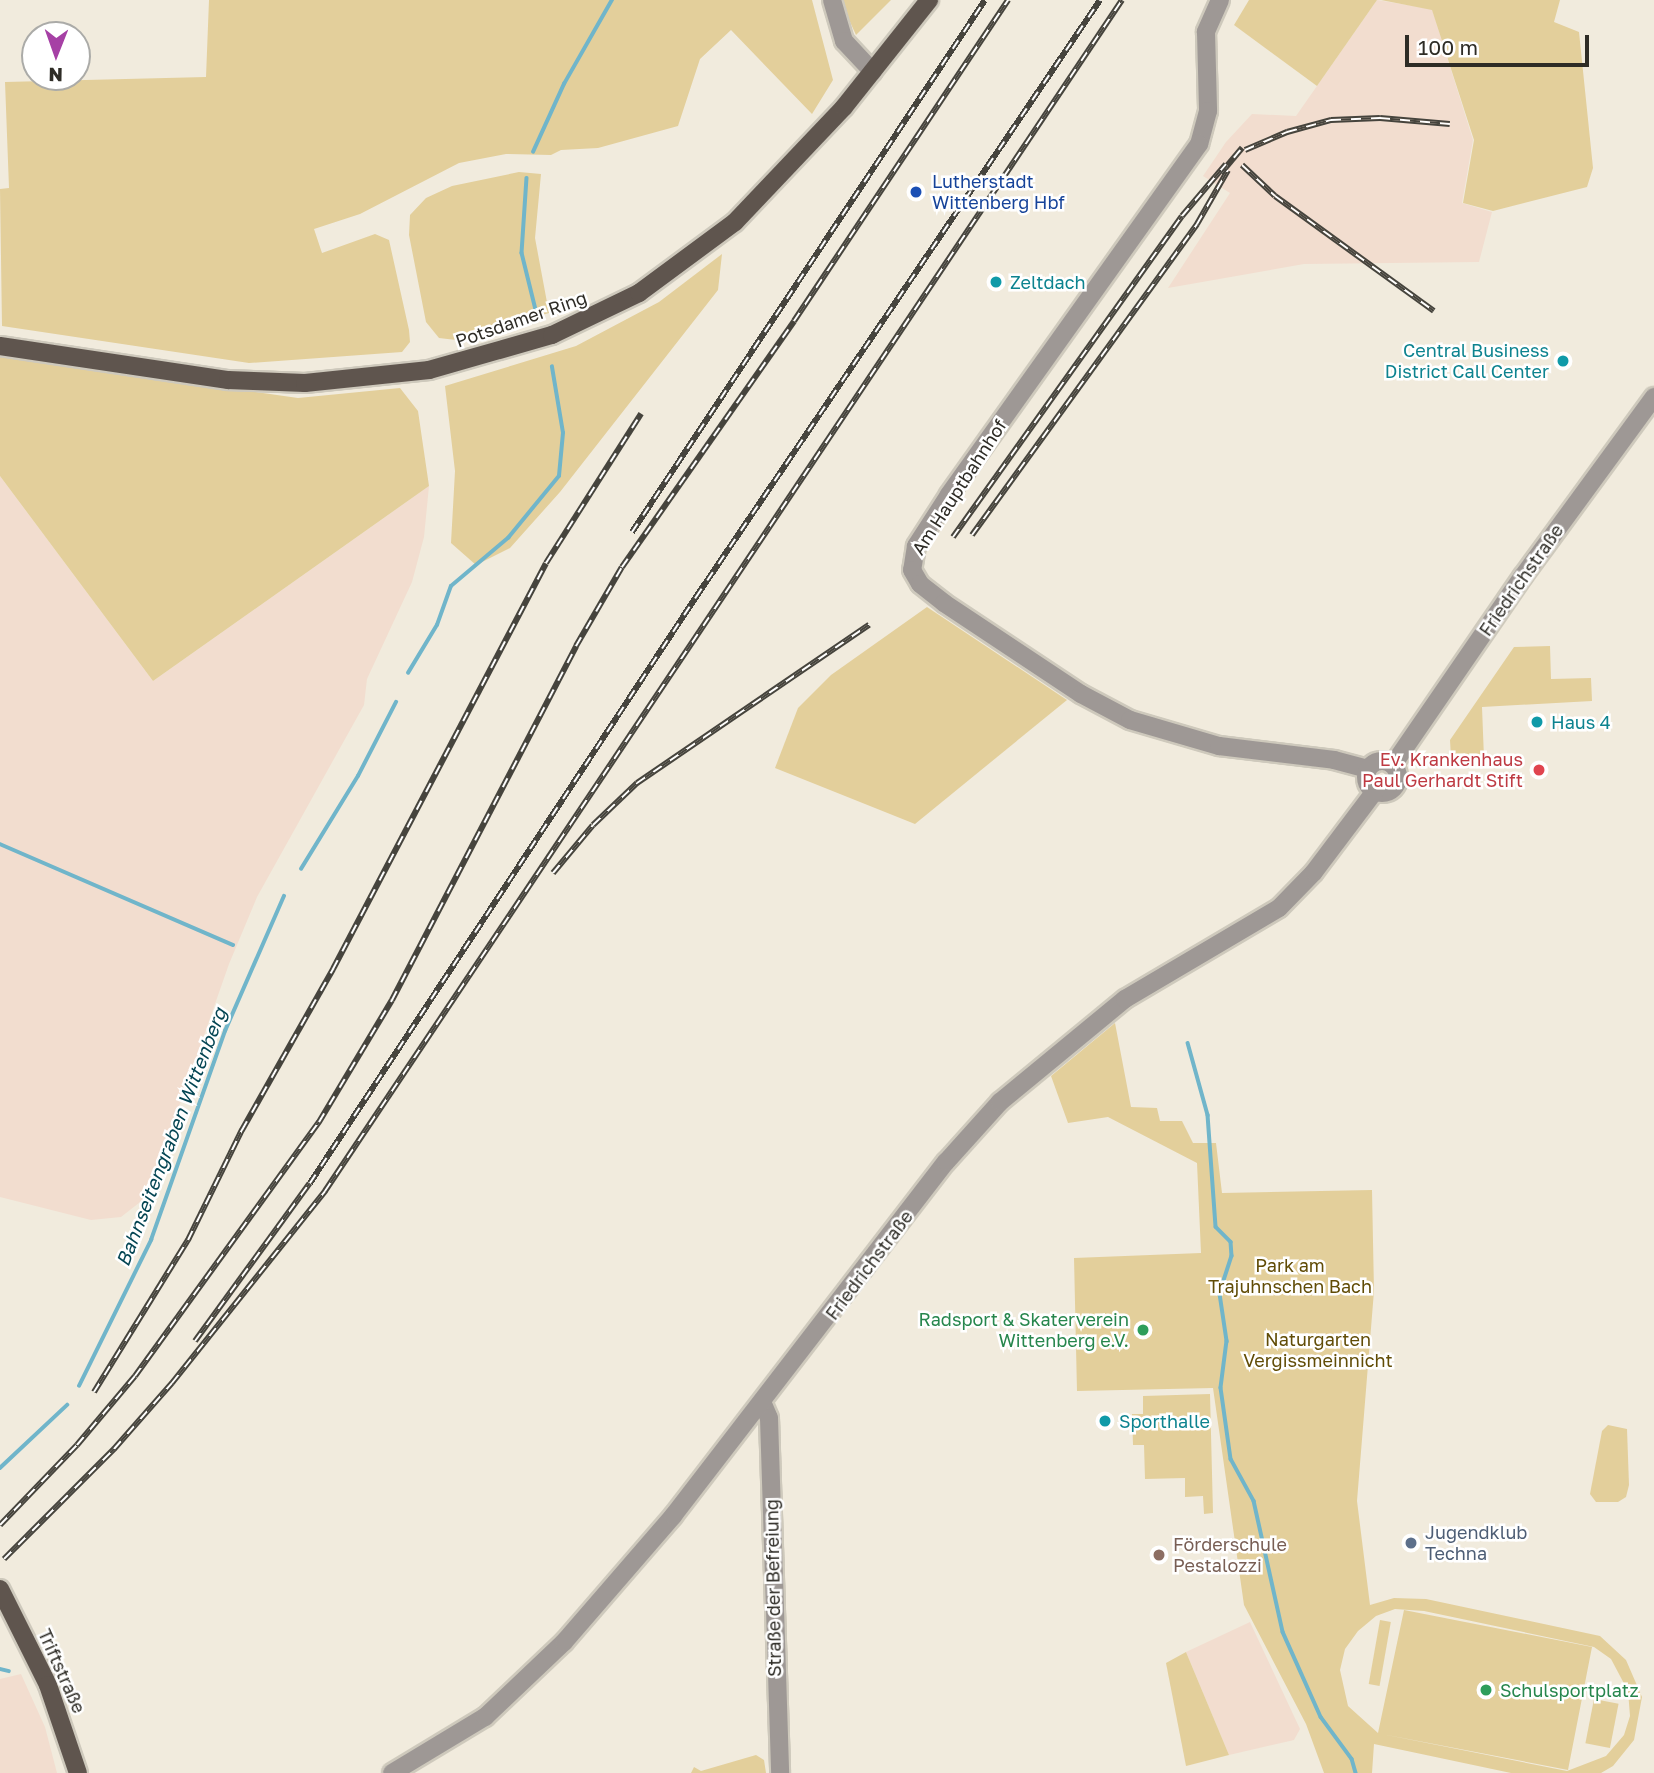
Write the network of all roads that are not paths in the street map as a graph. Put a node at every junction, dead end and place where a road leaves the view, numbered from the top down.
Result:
1 (832, 0) edge
2 (929, 0) edge
3 (1220, 0) edge
4 (873, 72) junction
5 (0, 346) edge
6 (1654, 397) edge
7 (1393, 765) junction
8 (1368, 769) junction
9 (1375, 791) junction
10 (763, 1404) junction
11 (4, 1596) edge
12 (78, 1773) edge
13 (392, 1773) edge
14 (780, 1773) edge

1 - 4 street
2 - 4 main road, Potsdamer Ring
3 - 8 street, Am Hauptbahnhof
4 - 5 main road, Potsdamer Ring
6 - 7 street, Friedrichstraße
7 - 8 street
7 - 9 street, Friedrichstraße
8 - 9 street
9 - 10 street, Friedrichstraße
10 - 13 street, Friedrichstraße
10 - 14 street, Straße der Befreiung
11 - 12 main road, Triftstraße

